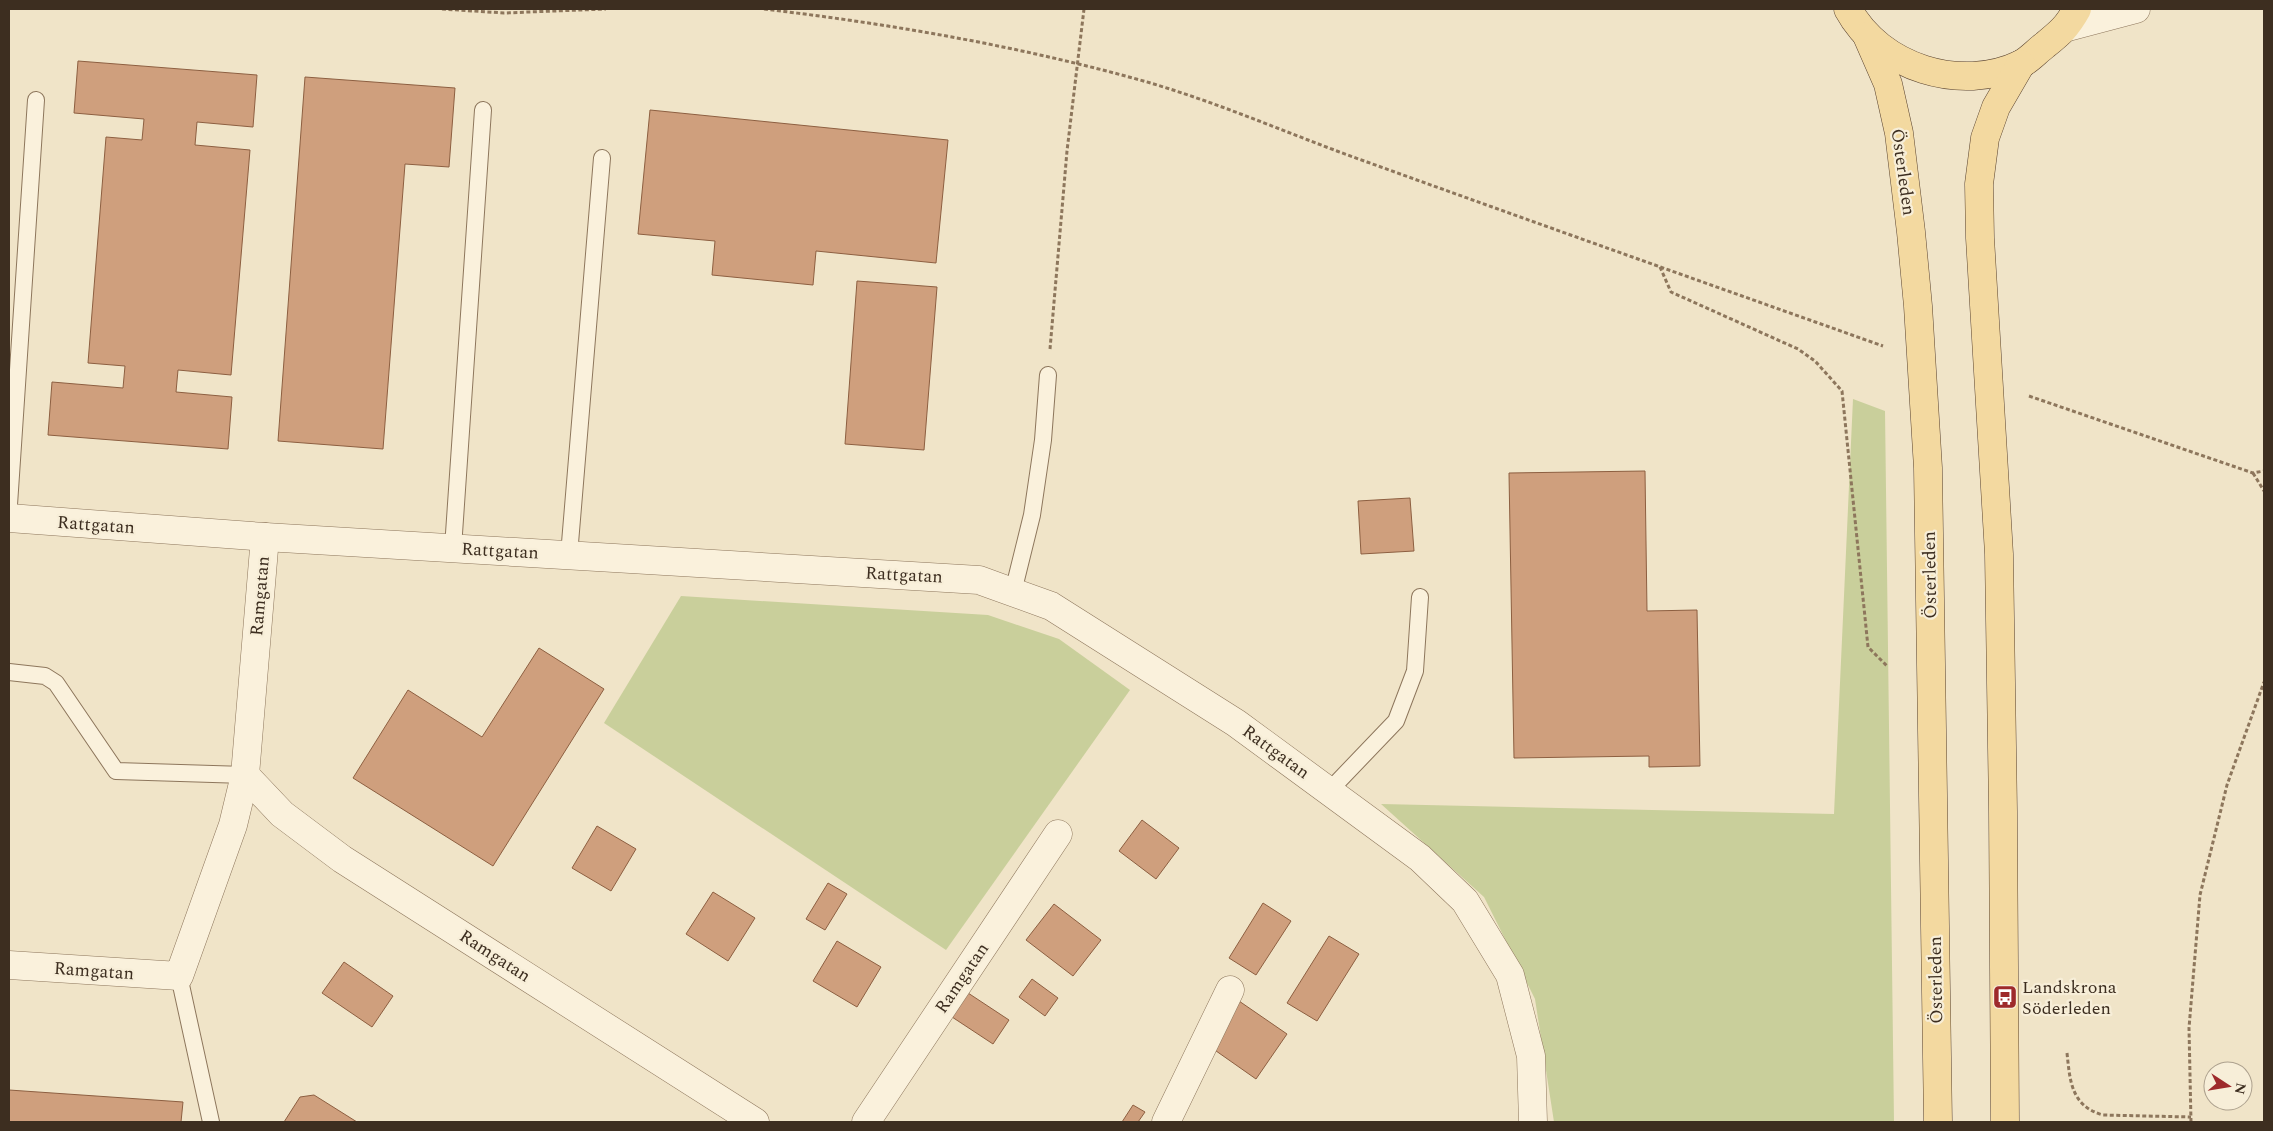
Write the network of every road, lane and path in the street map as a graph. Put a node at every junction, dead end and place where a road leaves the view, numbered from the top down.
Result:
1 (442, 9) edge
2 (606, 9) edge
3 (764, 9) edge
4 (1084, 9) edge
5 (1848, 9) edge
6 (2136, 9) edge
7 (2073, 18) edge
8 (1867, 36) junction
9 (1079, 64) junction
10 (2021, 64) junction
11 (36, 100) dead end
12 (484, 110) dead end
13 (602, 158) dead end
14 (1660, 267) junction
15 (1883, 346) dead end
16 (1048, 375) joint
17 (2029, 396) dead end
18 (2264, 472) edge
19 (2253, 473) junction
20 (2264, 491) edge
21 (9, 505) edge
22 (9, 518) edge
23 (265, 537) junction
24 (452, 548) junction
25 (569, 555) junction
26 (1012, 592) junction
27 (1420, 598) dead end
28 (1888, 667) dead end
29 (9, 672) edge
30 (2264, 682) edge
31 (245, 775) junction
32 (1329, 791) junction
33 (1058, 834) dead end
34 (9, 965) edge
35 (179, 976) junction
36 (1230, 990) dead end
37 (2066, 1053) dead end
38 (2191, 1117) junction
39 (211, 1122) edge
40 (755, 1122) edge
41 (866, 1122) edge
42 (1166, 1122) edge
43 (1533, 1122) edge
44 (1938, 1122) edge
45 (2005, 1122) edge
46 (2191, 1122) edge

1 - 2 path
3 - 9 path
4 - 9 path
5 - 8 main road
6 - 7 street
7 - 10 main road
8 - 10 main road
8 - 44 main road, Österleden
9 - 14 path
9 - 16 path
10 - 45 main road
11 - 21 lane
12 - 24 lane
13 - 25 lane
14 - 15 path
14 - 28 path
16 - 26 lane
17 - 19 path
18 - 19 path
19 - 20 path
22 - 23 street, Rattgatan
23 - 24 street, Rattgatan
23 - 31 street, Ramgatan
24 - 25 street, Rattgatan
25 - 26 street, Rattgatan
26 - 32 street, Rattgatan
27 - 32 lane
29 - 31 lane
30 - 38 path
31 - 35 street, Ramgatan
31 - 40 street, Ramgatan
32 - 43 street, Rattgatan
33 - 41 street, Ramgatan
34 - 35 street, Ramgatan
35 - 39 lane
36 - 42 street
37 - 38 path
38 - 46 path

